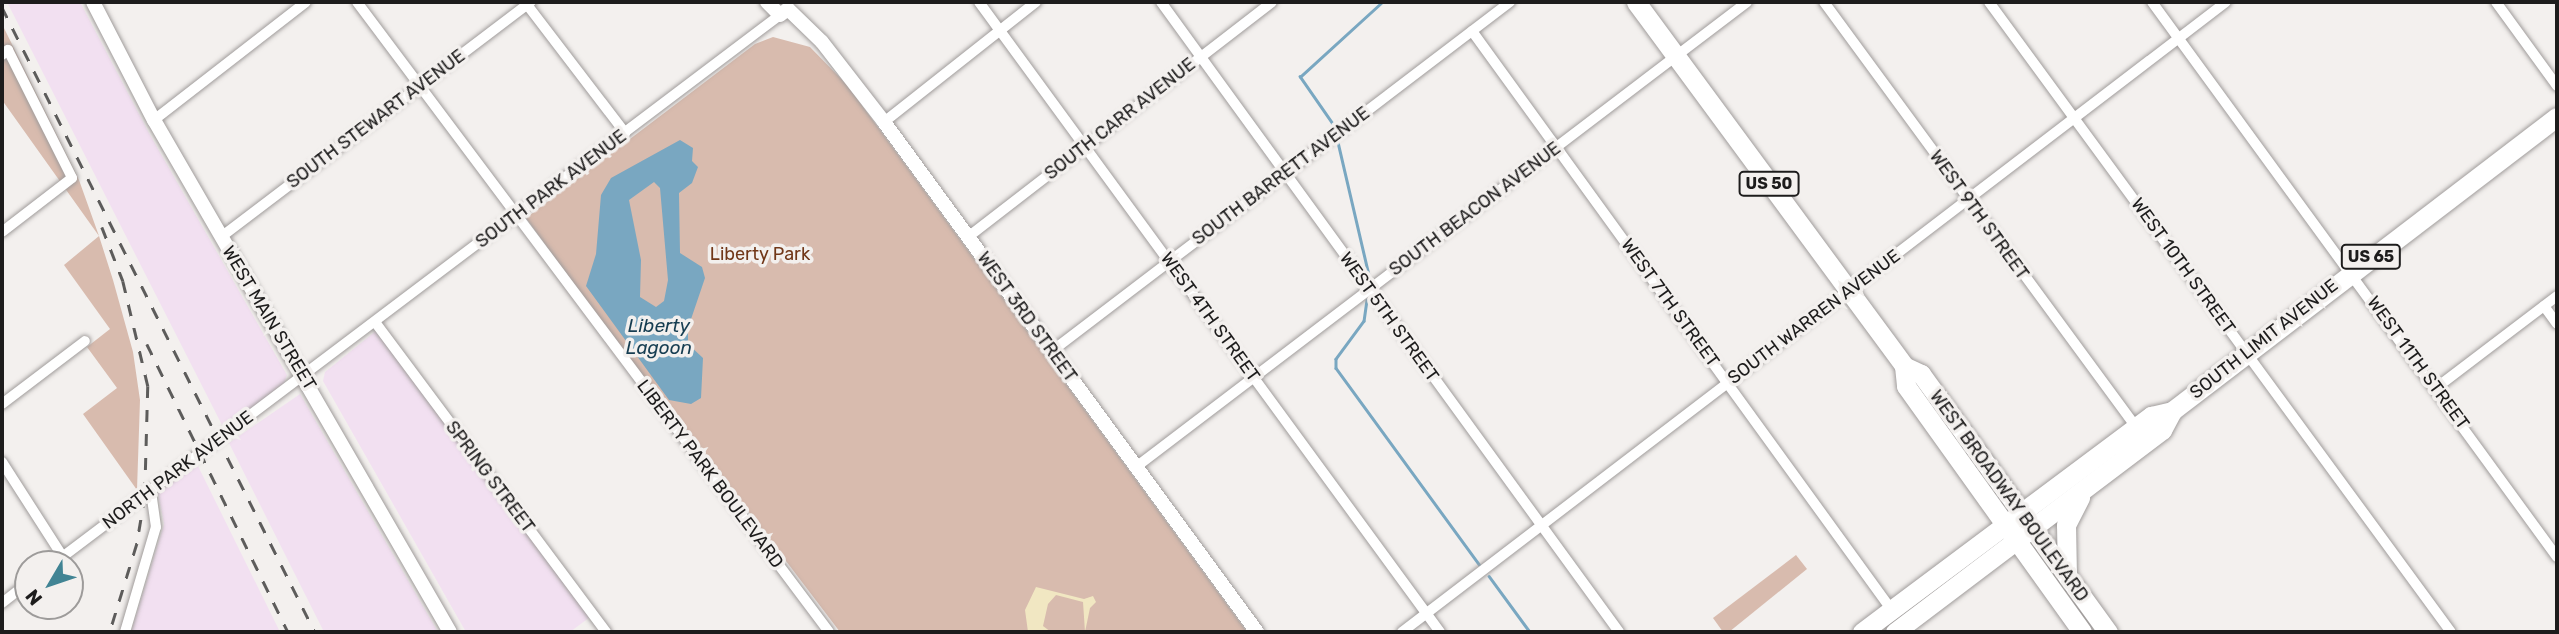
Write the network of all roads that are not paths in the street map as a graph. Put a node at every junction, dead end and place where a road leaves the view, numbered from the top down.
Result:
1 (93, 2) edge
2 (306, 2) edge
3 (357, 2) edge
4 (767, 2) edge
5 (979, 2) edge
6 (1036, 2) edge
7 (1161, 2) edge
8 (1272, 2) edge
9 (1510, 2) edge
10 (1636, 2) edge
11 (1747, 2) edge
12 (1824, 2) edge
13 (1989, 2) edge
14 (2152, 2) edge
15 (2226, 2) edge
16 (2496, 2) edge
17 (528, 3) edge
18 (788, 9) edge
19 (1000, 31) junction
20 (1472, 31) junction
21 (2179, 38) junction
22 (2, 55) edge
23 (1200, 56) junction
24 (1676, 56) junction
25 (419, 85) junction
26 (2557, 86) edge
27 (2557, 117) edge
28 (2075, 119) junction
29 (154, 120) junction
30 (884, 122) junction
31 (625, 133) junction
32 (1084, 146) junction
33 (1557, 147) junction
34 (1284, 173) junction
35 (1969, 201) junction
36 (517, 215) junction
37 (2, 232) edge
38 (221, 237) junction
39 (968, 237) junction
40 (1169, 261) junction
41 (2351, 272) junction
42 (1369, 289) junction
43 (1849, 293) junction
44 (2557, 296) edge
45 (2544, 306) junction
46 (375, 322) junction
47 (2557, 324) edge
48 (85, 341) dead end
49 (1052, 351) junction
50 (2246, 353) junction
51 (1904, 366) junction
52 (303, 376) junction
53 (1254, 377) junction
54 (1727, 382) junction
55 (2436, 388) junction
56 (2, 404) edge
57 (2172, 411) junction
58 (2136, 427) junction
59 (2, 462) edge
60 (1136, 467) junction
61 (150, 492) junction
62 (2083, 492) junction
63 (2027, 522) junction
64 (1540, 526) junction
65 (2010, 534) junction
66 (59, 550) edge
67 (72, 550) edge
68 (2557, 557) edge
69 (2067, 577) junction
70 (1891, 609) junction
71 (1427, 614) junction
72 (125, 632) edge
73 (450, 632) edge
74 (606, 632) edge
75 (829, 632) edge
76 (1257, 632) edge
77 (1402, 632) edge
78 (1440, 632) edge
79 (1619, 632) edge
80 (1862, 632) edge
81 (1895, 632) edge
82 (2082, 632) edge
83 (2108, 632) edge
84 (2451, 632) edge

1 - 29 street, WEST MAIN STREET
2 - 29 street
3 - 25 street, LIBERTY PARK BOULEVARD
4 - 18 street, WEST 3RD STREET
5 - 19 street, WEST 4TH STREET
6 - 19 street
7 - 23 street, WEST 5TH STREET
8 - 23 street, SOUTH CARR AVENUE
9 - 20 street, SOUTH BARRETT AVENUE
10 - 24 highway, WEST BROADWAY BOULEVARD / US 50
11 - 24 street, SOUTH BEACON AVENUE
12 - 35 street, WEST 9TH STREET
13 - 28 street, WEST 10TH STREET
14 - 21 street, WEST 11TH STREET
15 - 21 street, SOUTH WARREN AVENUE
16 - 26 street
17 - 25 street, SOUTH STEWART AVENUE
17 - 31 street
18 - 30 street, WEST 3RD STREET
18 - 31 street, SOUTH PARK AVENUE
19 - 30 street
19 - 32 street, WEST 4TH STREET
20 - 33 street, WEST 7TH STREET
20 - 34 street, SOUTH BARRETT AVENUE
21 - 28 street, SOUTH WARREN AVENUE
21 - 41 street, WEST 11TH STREET
22 - 37 street
23 - 32 street, SOUTH CARR AVENUE
23 - 34 street, WEST 5TH STREET
24 - 33 street, SOUTH BEACON AVENUE
24 - 43 highway, WEST BROADWAY BOULEVARD / US 50
25 - 36 street, LIBERTY PARK BOULEVARD
25 - 38 street, SOUTH STEWART AVENUE
27 - 41 highway, SOUTH LIMIT AVENUE / US 65
28 - 35 street, SOUTH WARREN AVENUE
28 - 50 street, WEST 10TH STREET
29 - 38 street, WEST MAIN STREET
30 - 39 street, WEST 3RD STREET
31 - 36 street, SOUTH PARK AVENUE
32 - 39 street, SOUTH CARR AVENUE
32 - 40 street, WEST 4TH STREET
33 - 42 street, SOUTH BEACON AVENUE
33 - 54 street, WEST 7TH STREET
34 - 40 street, SOUTH BARRETT AVENUE
34 - 42 street, WEST 5TH STREET
35 - 43 street, SOUTH WARREN AVENUE
35 - 58 street, WEST 9TH STREET
36 - 46 street, SOUTH PARK AVENUE
36 - 75 street, LIBERTY PARK BOULEVARD
38 - 52 street, WEST MAIN STREET
39 - 49 street, WEST 3RD STREET
40 - 49 street, SOUTH BARRETT AVENUE
40 - 53 street, WEST 4TH STREET
41 - 50 highway, SOUTH LIMIT AVENUE / US 65
41 - 55 street, WEST 11TH STREET
42 - 53 street, SOUTH BEACON AVENUE
42 - 64 street, WEST 5TH STREET
43 - 51 highway, WEST BROADWAY BOULEVARD / US 50
43 - 54 street, SOUTH WARREN AVENUE
44 - 45 street
45 - 47 street
45 - 55 street
46 - 52 street, SOUTH PARK AVENUE
46 - 74 street, SPRING STREET
48 - 56 street
49 - 60 street, WEST 3RD STREET
50 - 57 highway, SOUTH LIMIT AVENUE / US 65
50 - 84 street, WEST 10TH STREET
51 - 63 highway, WEST BROADWAY BOULEVARD / US 50
51 - 65 highway, WEST BROADWAY BOULEVARD / US 50
52 - 61 street, NORTH PARK AVENUE
52 - 73 street, WEST MAIN STREET
53 - 60 street, SOUTH BEACON AVENUE
53 - 71 street, WEST 4TH STREET
54 - 64 street, SOUTH WARREN AVENUE
54 - 70 street, WEST 7TH STREET
55 - 68 street, WEST 11TH STREET
57 - 58 highway, SOUTH LIMIT AVENUE / US 65
57 - 62 highway, SOUTH LIMIT AVENUE / US 65
58 - 63 highway, SOUTH LIMIT AVENUE / US 65
59 - 66 street
60 - 76 street, WEST 3RD STREET
61 - 67 street, NORTH PARK AVENUE
61 - 72 street
62 - 63 highway, SOUTH LIMIT AVENUE / US 65
62 - 69 highway
63 - 65 highway, SOUTH LIMIT AVENUE / US 65
63 - 69 highway, WEST BROADWAY BOULEVARD / US 50
64 - 71 street, SOUTH WARREN AVENUE
64 - 79 street, WEST 5TH STREET
65 - 70 highway, SOUTH LIMIT AVENUE / US 65
65 - 81 highway, SOUTH LIMIT AVENUE / US 65
65 - 82 highway, WEST BROADWAY BOULEVARD / US 50
69 - 83 highway, WEST BROADWAY BOULEVARD / US 50
70 - 80 highway, SOUTH LIMIT AVENUE / US 65
71 - 77 street, SOUTH WARREN AVENUE
71 - 78 street, WEST 4TH STREET

